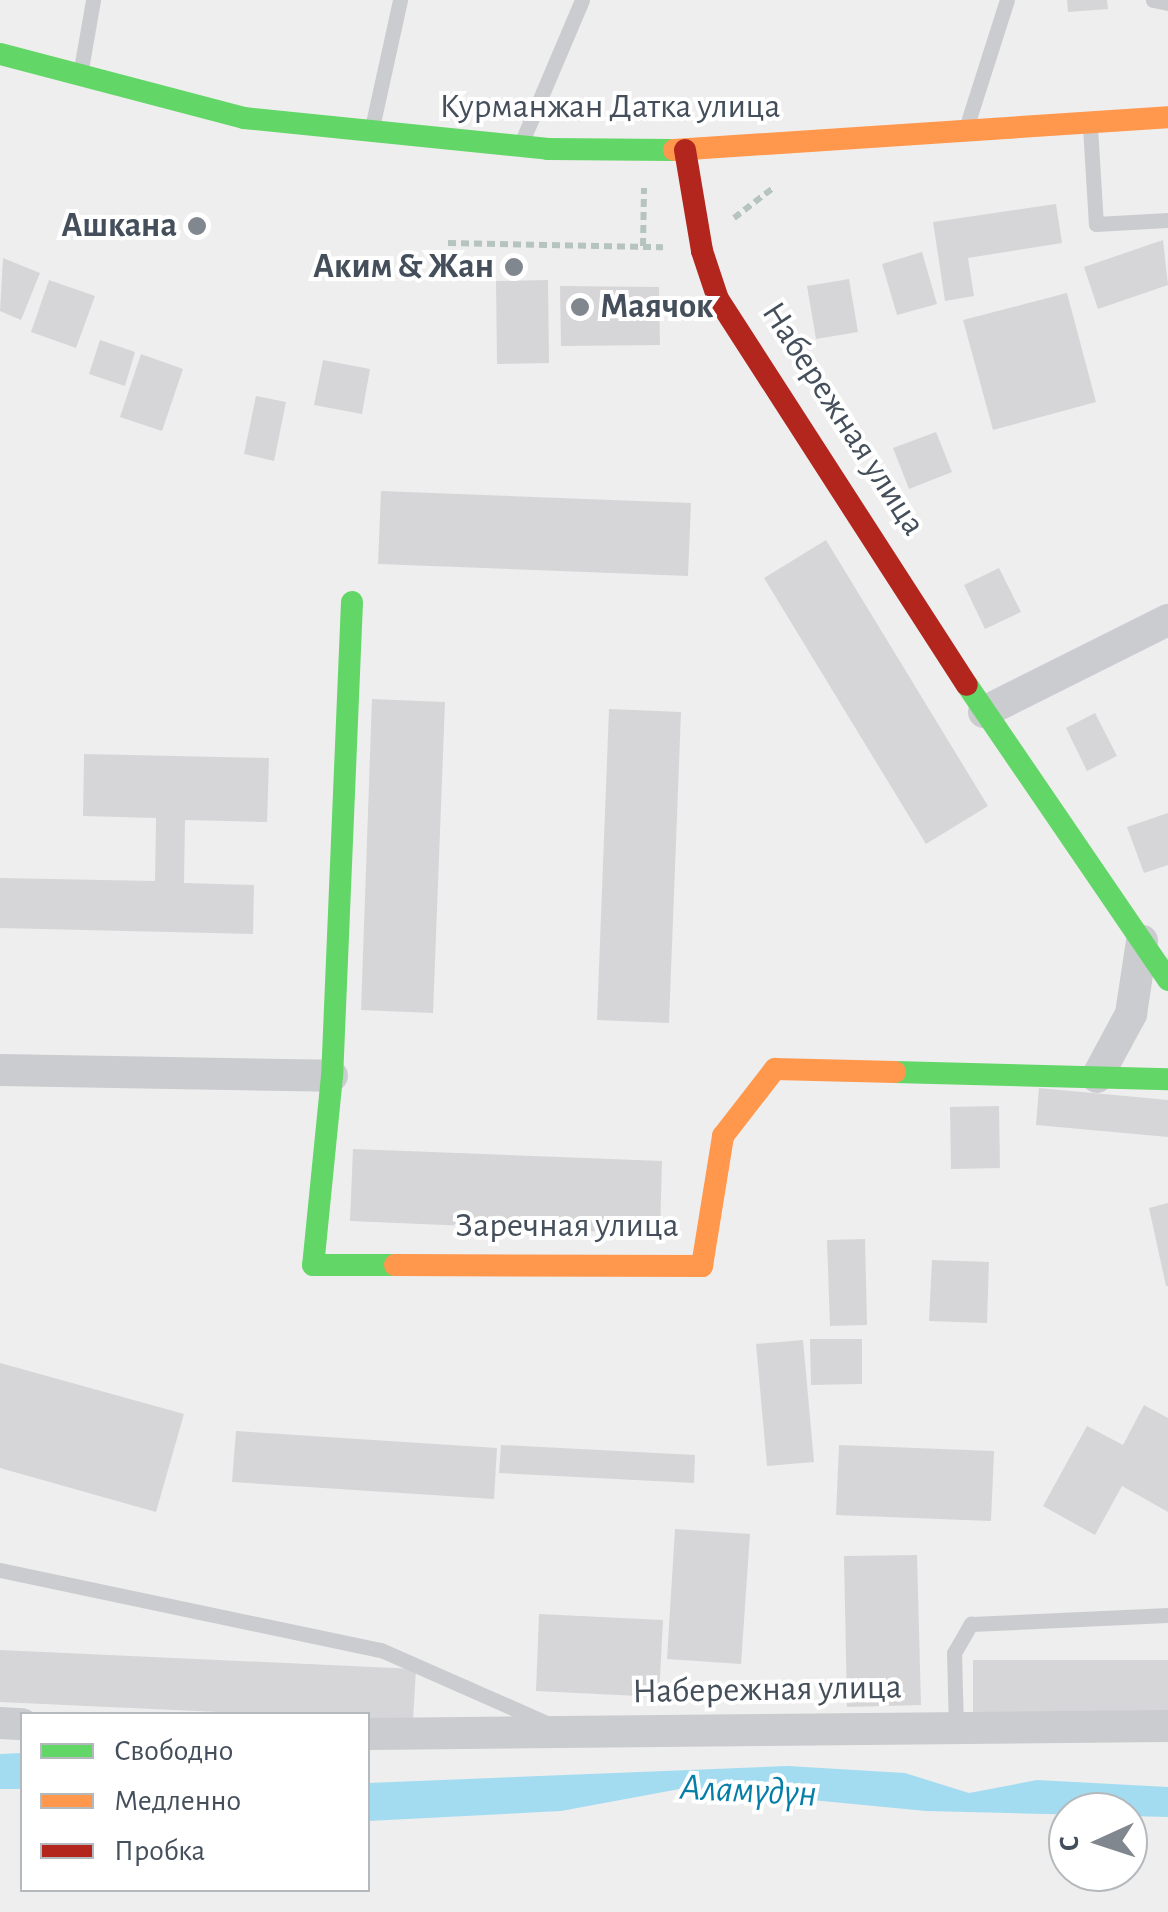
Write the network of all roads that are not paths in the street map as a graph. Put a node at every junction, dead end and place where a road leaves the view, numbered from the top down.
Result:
1 (93, 0) edge
2 (400, 0) edge
3 (582, 0) edge
4 (1007, 0) edge
5 (1153, 0) edge
6 (1168, 3) edge
7 (0, 54) edge
8 (80, 78) junction
9 (1168, 117) edge
10 (1090, 123) junction
11 (964, 132) junction
12 (370, 134) junction
13 (520, 147) junction
14 (686, 150) junction
15 (1168, 220) edge
16 (352, 602) dead end
17 (1168, 620) edge
18 (984, 712) junction
19 (1142, 941) junction
20 (1168, 980) edge
21 (0, 1070) edge
22 (332, 1076) junction
23 (1097, 1077) junction
24 (1168, 1079) edge
25 (0, 1570) edge
26 (1168, 1615) edge
27 (1168, 1726) edge
28 (956, 1728) junction
29 (563, 1732) junction
30 (370, 1734) edge

1 - 8 lane
2 - 12 lane
3 - 13 lane
4 - 11 lane
5 - 6 lane
7 - 8 street, Курманжан Датка улица
8 - 12 street, Курманжан Датка улица
9 - 10 street, Курманжан Датка улица
10 - 11 street, Курманжан Датка улица
10 - 15 lane
11 - 14 street, Курманжан Датка улица
12 - 13 street, Курманжан Датка улица
13 - 14 street, Курманжан Датка улица
14 - 18 street, Набережная улица
16 - 22 street, Заречная улица
17 - 18 street
18 - 19 street, Набережная улица
19 - 20 street, Набережная улица
19 - 23 street
21 - 22 street
22 - 23 street, Заречная улица
23 - 24 street, Заречная улица
25 - 29 lane
26 - 28 lane
27 - 28 street, Набережная улица
28 - 29 street, Набережная улица
29 - 30 street, Набережная улица

